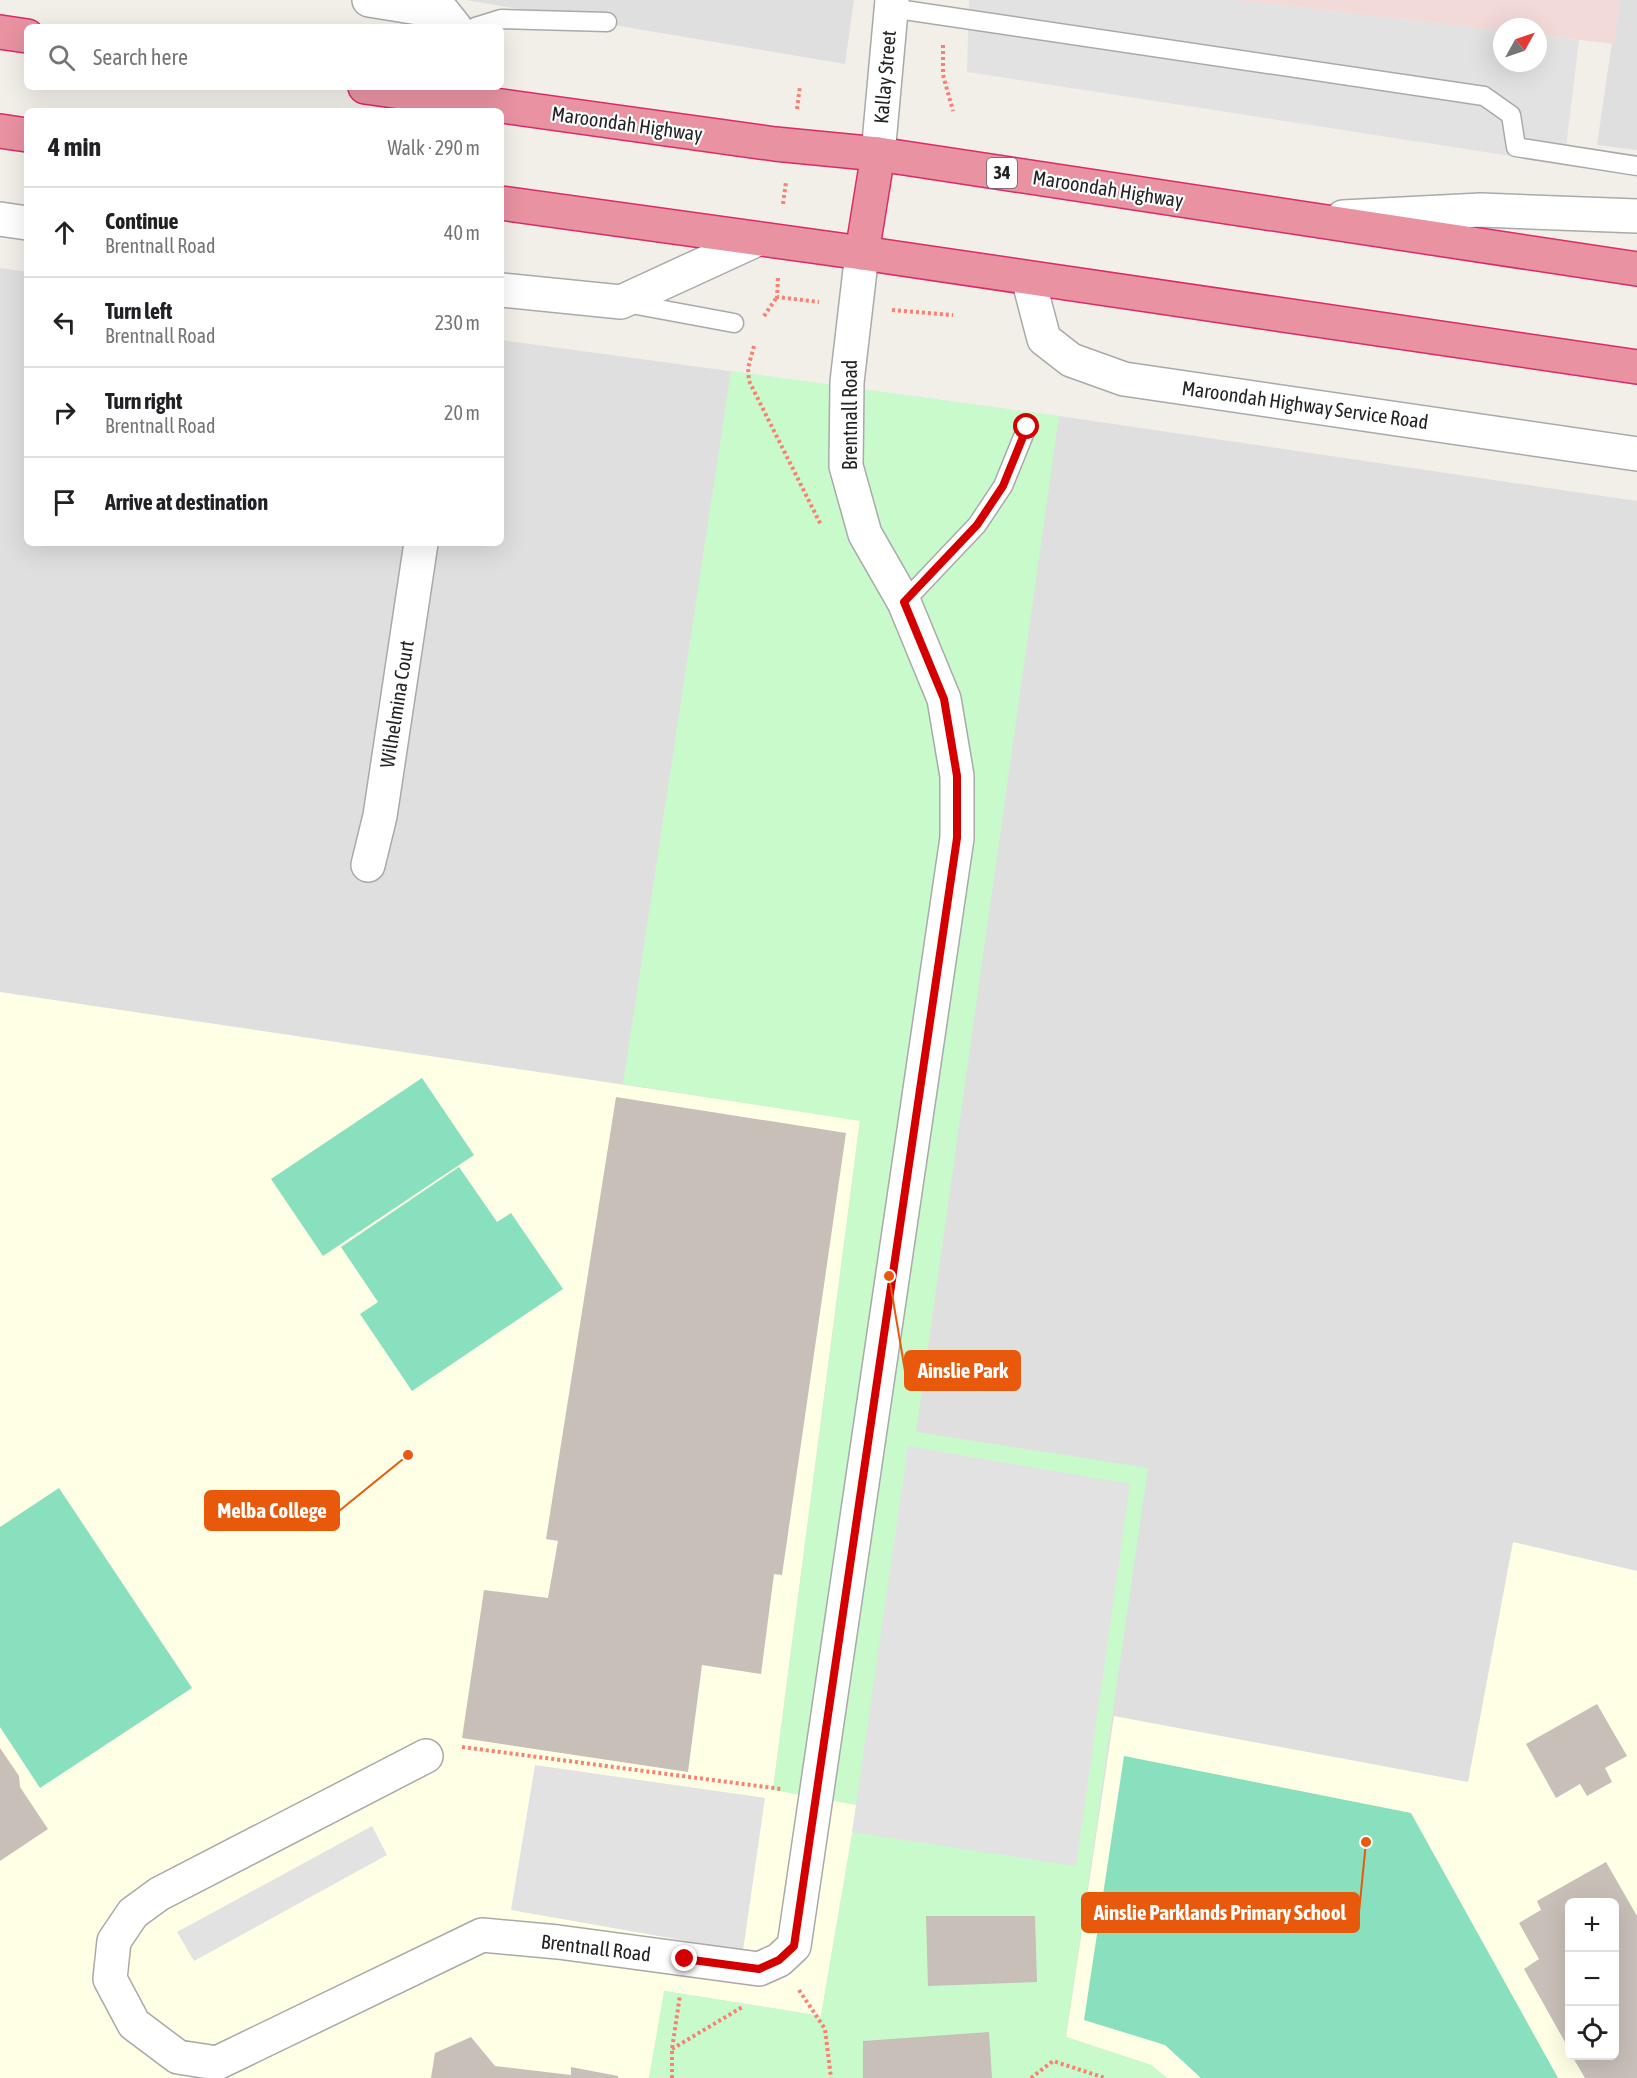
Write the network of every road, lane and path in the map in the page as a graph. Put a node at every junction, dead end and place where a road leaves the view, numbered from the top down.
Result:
1 (369, 0) edge
2 (891, 4) edge
3 (944, 16) junction
4 (607, 22) dead end
5 (453, 24) edge
6 (485, 24) edge
7 (0, 32) edge
8 (24, 36) edge
9 (403, 90) edge
10 (505, 98) edge
11 (954, 111) dead end
12 (0, 131) edge
13 (24, 135) edge
14 (878, 154) junction
15 (1637, 166) edge
16 (504, 202) edge
17 (1637, 216) edge
18 (0, 219) edge
19 (1300, 219) junction
20 (24, 223) edge
21 (758, 239) junction
22 (862, 253) junction
23 (1637, 269) edge
24 (1028, 279) junction
25 (504, 290) edge
26 (777, 297) dead end
27 (621, 303) junction
28 (764, 317) dead end
29 (734, 323) dead end
30 (757, 338) dead end
31 (1637, 367) edge
32 (1027, 427) dead end
33 (1637, 454) edge
34 (823, 529) dead end
35 (421, 546) edge
36 (904, 602) junction
37 (368, 865) dead end
38 (426, 1755) joint
39 (780, 1776) dead end
40 (778, 1788) junction
41 (818, 1794) junction
42 (685, 1959) junction
43 (779, 1960) junction
44 (800, 1992) junction
45 (791, 1994) dead end
46 (750, 2003) dead end
47 (672, 2049) junction
48 (672, 2078) edge
49 (831, 2078) edge
50 (1031, 2078) edge
51 (1105, 2078) edge

1 - 5 street
2 - 3 lane
2 - 14 street, Kallay Street
3 - 11 path
3 - 15 lane
4 - 6 lane
7 - 8 highway
9 - 10 highway, Maroondah Highway / 34
10 - 14 highway, Maroondah Highway / 34
12 - 13 highway
14 - 19 highway, Maroondah Highway / 34
14 - 22 highway
16 - 21 highway
17 - 19 street
18 - 20 street
19 - 23 highway, Maroondah Highway / 34
21 - 22 highway
21 - 27 street
22 - 24 highway
22 - 36 street, Brentnall Road
24 - 31 highway
24 - 33 street, Maroondah Highway Service Road
25 - 27 street
26 - 28 path
27 - 29 lane
30 - 34 path
32 - 36 lane
35 - 37 street, Wilhelmina Court
36 - 41 street, Brentnall Road
38 - 40 path
38 - 42 street, Brentnall Road
39 - 40 path
40 - 41 path
41 - 43 street, Brentnall Road
42 - 43 street, Brentnall Road
42 - 47 path
43 - 44 path
44 - 45 path
44 - 49 path
46 - 47 path
47 - 48 path
50 - 51 path

